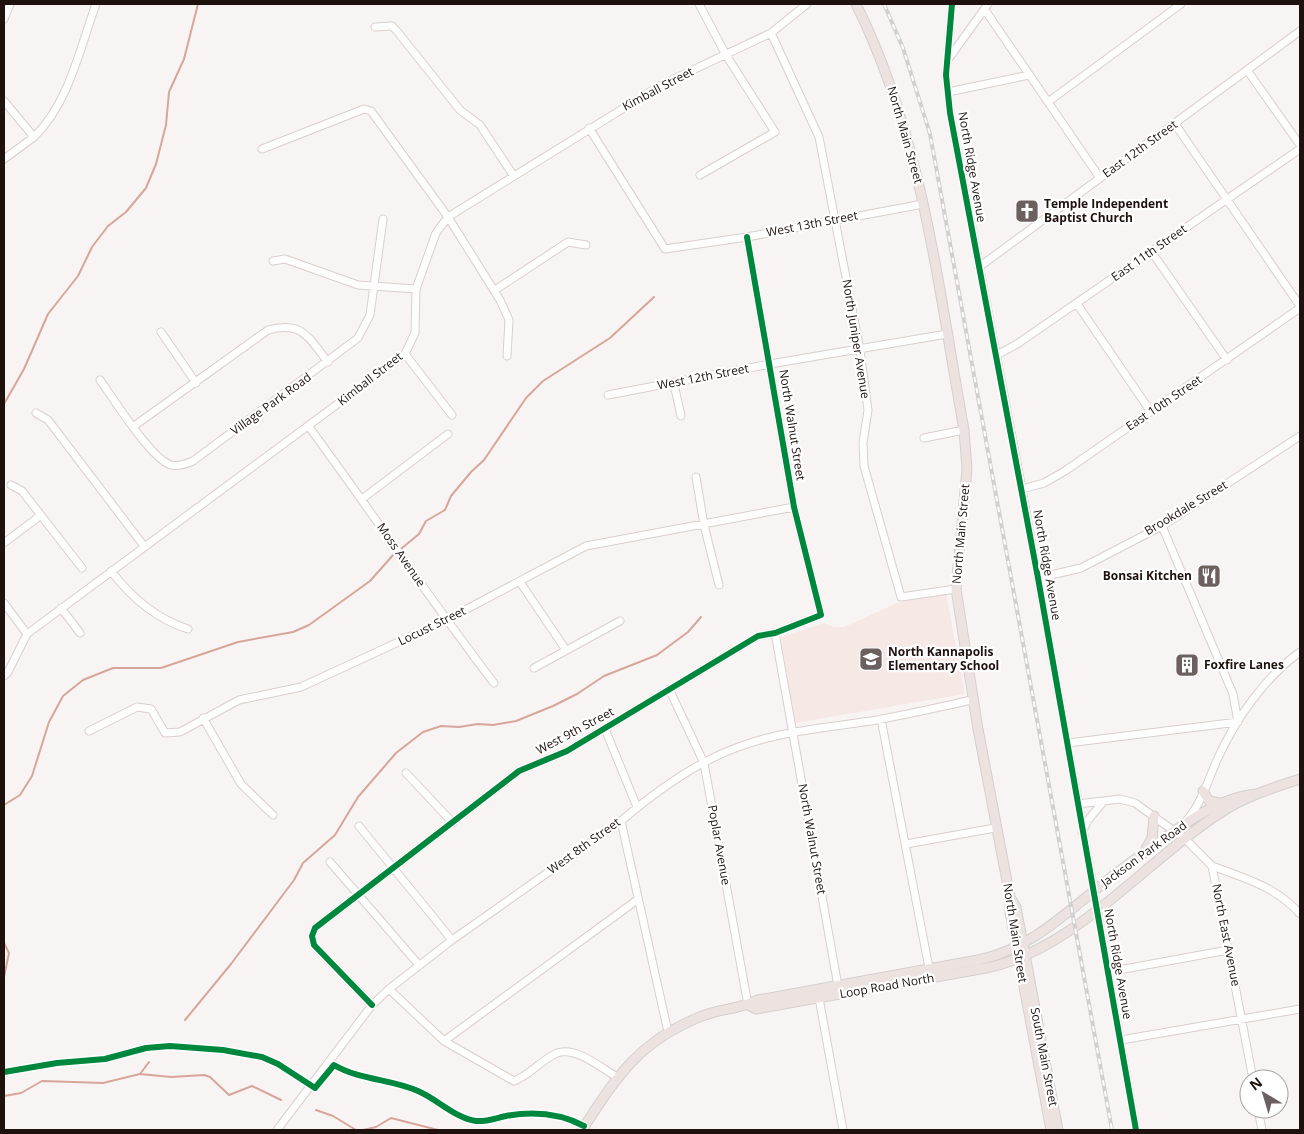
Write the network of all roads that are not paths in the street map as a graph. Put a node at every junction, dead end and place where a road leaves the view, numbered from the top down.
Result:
1 (10, 4) edge
2 (96, 4) edge
3 (699, 4) edge
4 (807, 4) edge
5 (856, 4) edge
6 (952, 4) edge
7 (1181, 4) edge
8 (986, 7) edge
9 (4, 19) edge
10 (375, 27) dead end
11 (1300, 31) edge
12 (771, 33) junction
13 (726, 55) junction
14 (947, 62) junction
15 (1247, 70) junction
16 (1029, 75) junction
17 (948, 92) junction
18 (4, 101) edge
19 (1048, 102) junction
20 (1174, 124) junction
21 (589, 128) junction
22 (34, 137) junction
23 (1300, 147) edge
24 (262, 149) dead end
25 (4, 159) edge
26 (514, 175) junction
27 (700, 175) dead end
28 (1100, 178) junction
29 (1226, 199) junction
30 (923, 204) junction
31 (448, 216) junction
32 (383, 219) dead end
33 (835, 220) junction
34 (747, 237) junction
35 (586, 244) dead end
36 (1151, 251) junction
37 (272, 261) dead end
38 (979, 267) junction
39 (376, 286) junction
40 (416, 289) junction
41 (495, 290) junction
42 (1076, 304) junction
43 (1300, 306) edge
44 (161, 332) dead end
45 (946, 334) junction
46 (860, 350) junction
47 (404, 354) junction
48 (997, 355) junction
49 (506, 356) dead end
50 (1227, 360) junction
51 (328, 362) junction
52 (770, 364) junction
53 (100, 380) dead end
54 (196, 382) junction
55 (674, 384) junction
56 (608, 395) dead end
57 (1151, 412) junction
58 (36, 413) dead end
59 (452, 415) dead end
60 (681, 416) dead end
61 (134, 426) junction
62 (309, 427) junction
63 (964, 430) junction
64 (448, 434) dead end
65 (924, 438) dead end
66 (1299, 440) edge
67 (696, 477) dead end
68 (11, 485) dead end
69 (1022, 489) junction
70 (362, 499) junction
71 (794, 507) junction
72 (41, 514) junction
73 (704, 525) junction
74 (1162, 526) junction
75 (4, 543) edge
76 (144, 546) junction
77 (82, 568) dead end
78 (111, 571) junction
79 (1038, 578) junction
80 (520, 582) junction
81 (719, 585) dead end
82 (956, 590) junction
83 (4, 603) edge
84 (61, 608) junction
85 (821, 615) joint
86 (446, 620) junction
87 (620, 621) dead end
88 (188, 629) dead end
89 (775, 633) junction
90 (27, 634) junction
91 (80, 634) dead end
92 (566, 650) junction
93 (1300, 652) edge
94 (534, 668) dead end
95 (4, 676) edge
96 (494, 683) dead end
97 (670, 691) junction
98 (972, 700) junction
99 (203, 718) junction
100 (881, 719) junction
101 (1238, 722) junction
102 (605, 729) junction
103 (89, 731) dead end
104 (792, 733) junction
105 (1068, 742) junction
106 (704, 763) junction
107 (406, 773) dead end
108 (1300, 779) edge
109 (1203, 791) junction
110 (1256, 794) junction
111 (1103, 802) junction
112 (1223, 802) junction
113 (1078, 804) junction
114 (636, 807) junction
115 (273, 815) dead end
116 (1154, 816) junction
117 (621, 821) junction
118 (453, 823) junction
119 (1183, 825) junction
120 (359, 826) dead end
121 (995, 828) junction
122 (1174, 831) junction
123 (1082, 832) junction
124 (1185, 839) junction
125 (906, 844) junction
126 (1142, 854) junction
127 (330, 862) dead end
128 (1212, 866) junction
129 (393, 869) junction
130 (359, 896) junction
131 (637, 900) junction
132 (1300, 914) edge
133 (452, 940) junction
134 (1020, 946) junction
135 (1228, 950) junction
136 (1022, 957) junction
137 (419, 965) junction
138 (1108, 972) junction
139 (930, 974) junction
140 (838, 986) junction
141 (388, 989) junction
142 (819, 998) junction
143 (372, 1005) junction
144 (748, 1005) junction
145 (1300, 1009) edge
146 (1242, 1019) junction
147 (668, 1032) junction
148 (1121, 1040) junction
149 (444, 1041) junction
150 (1250, 1069) edge
151 (617, 1077) junction
152 (277, 1130) edge
153 (582, 1130) edge
154 (843, 1130) edge
155 (1051, 1130) edge
156 (1058, 1130) edge
157 (1136, 1130) edge

1 - 9 street
2 - 22 street
3 - 13 street
4 - 12 street, Kimball Street
5 - 30 main road, North Main Street
6 - 14 street, North Ridge Avenue
7 - 19 street
8 - 14 street
8 - 16 street
10 - 26 street
11 - 15 street, East 12th Street
12 - 13 street, Kimball Street
12 - 33 street, North Juniper Avenue
13 - 21 street, Kimball Street
13 - 27 street
14 - 17 street, North Ridge Avenue
15 - 20 street, East 12th Street
15 - 23 street
16 - 17 street
16 - 19 street
17 - 38 street, North Ridge Avenue
18 - 22 street
19 - 28 street
20 - 28 street, East 12th Street
20 - 29 street
21 - 26 street, Kimball Street
21 - 34 street, West 13th Street
22 - 25 street
23 - 29 street, East 11th Street
24 - 31 street
26 - 31 street, Kimball Street
28 - 38 street, East 12th Street
29 - 36 street, East 11th Street
29 - 43 street
30 - 33 street, West 13th Street
30 - 45 main road, North Main Street
31 - 40 street, Kimball Street
31 - 41 street
32 - 39 street, Village Park Road
33 - 34 street, West 13th Street
33 - 46 street, North Juniper Avenue
34 - 52 street, North Walnut Street
35 - 41 street
36 - 42 street, East 11th Street
36 - 50 street
37 - 39 street
38 - 48 street, North Ridge Avenue
39 - 40 street
39 - 51 street, Village Park Road
40 - 47 street, Kimball Street
41 - 49 street
42 - 48 street, East 11th Street
42 - 57 street
43 - 50 street, East 10th Street
44 - 54 street
45 - 46 street, West 12th Street
45 - 63 main road, North Main Street
46 - 52 street, West 12th Street
46 - 82 street, North Juniper Avenue
47 - 59 street
47 - 62 street, Kimball Street
48 - 69 street, North Ridge Avenue
50 - 57 street, East 10th Street
51 - 54 street
51 - 61 street, Village Park Road
52 - 55 street, West 12th Street
52 - 71 street, North Walnut Street
53 - 61 street, Village Park Road
54 - 61 street
55 - 56 street, West 12th Street
55 - 60 street
57 - 69 street, East 10th Street
58 - 76 street
62 - 70 street, Moss Avenue
62 - 76 street, Kimball Street
63 - 65 street
63 - 82 main road, North Main Street
64 - 70 street
66 - 74 street, Brookdale Street
67 - 73 street
68 - 72 street
69 - 79 street, North Ridge Avenue
70 - 86 street, Moss Avenue
71 - 73 street, Locust Street
71 - 85 street, North Walnut Street
72 - 75 street
72 - 77 street
73 - 80 street, Locust Street
73 - 81 street
74 - 79 street, Brookdale Street
74 - 101 street
76 - 78 street, Kimball Street
78 - 84 street, Kimball Street
78 - 88 street
79 - 105 street, North Ridge Avenue
80 - 86 street, Locust Street
80 - 92 street
82 - 98 main road, North Main Street
83 - 90 street
84 - 90 street, Kimball Street
84 - 91 street
85 - 89 street, West 9th Street
86 - 96 street, Moss Avenue
86 - 99 street, Locust Street
87 - 92 street
89 - 97 street, West 9th Street
89 - 104 street, North Walnut Street
90 - 95 street
92 - 94 street
93 - 101 street
97 - 102 street, West 9th Street
97 - 106 street, Poplar Avenue
98 - 100 street, West 8th Street
98 - 121 main road, North Main Street
99 - 103 street, Locust Street
99 - 115 street
100 - 104 street, West 8th Street
100 - 125 street
101 - 105 street
101 - 109 street
102 - 114 street
102 - 118 street, West 9th Street
104 - 106 street, West 8th Street
104 - 140 street, North Walnut Street
105 - 113 street, North Ridge Avenue
106 - 114 street, West 8th Street
106 - 144 street, Poplar Avenue
107 - 118 street
108 - 110 main road, Jackson Park Road
109 - 112 main road
109 - 119 street
110 - 112 main road, Jackson Park Road
110 - 124 main road, Jackson Park Road
111 - 113 street, North East Avenue
111 - 116 street, North East Avenue
111 - 123 street
112 - 119 main road, Jackson Park Road
113 - 123 street, North Ridge Avenue
114 - 117 street, West 8th Street
116 - 122 street, North East Avenue
116 - 126 main road
117 - 131 street
117 - 133 street, West 8th Street
118 - 129 street, West 9th Street
119 - 122 main road, Jackson Park Road
120 - 129 street
121 - 125 street
121 - 134 main road, North Main Street
122 - 124 street, North East Avenue
122 - 126 main road, Jackson Park Road
123 - 138 street, North Ridge Avenue, bridge
124 - 128 street, North East Avenue
124 - 136 main road, Jackson Park Road
125 - 139 street
126 - 134 main road, Jackson Park Road
127 - 130 street
128 - 132 street
128 - 135 street, North East Avenue
129 - 130 street, West 9th Street
129 - 133 street
130 - 137 street
130 - 143 street, West 9th Street
131 - 147 street
131 - 149 street
133 - 137 street, West 8th Street
134 - 136 main road, North Main Street
134 - 139 main road, Loop Road North
135 - 138 street
135 - 146 street, North East Avenue
136 - 139 main road, Loop Road North
136 - 155 main road, North Main Street
136 - 156 main road, South Main Street
137 - 141 street, West 8th Street
138 - 148 street, North Ridge Avenue
139 - 140 main road, Loop Road North
139 - 142 main road, Loop Road North
140 - 144 main road, Loop Road North
141 - 143 street, West 8th Street
141 - 149 street
142 - 144 main road, Loop Road North
142 - 154 street
143 - 152 street, West 8th Street
144 - 147 main road, Loop Road North
145 - 146 street
146 - 148 street
146 - 150 street, North East Avenue
147 - 151 main road, Loop Road North
148 - 157 street, North Ridge Avenue
149 - 151 street
151 - 153 main road, Loop Road North

